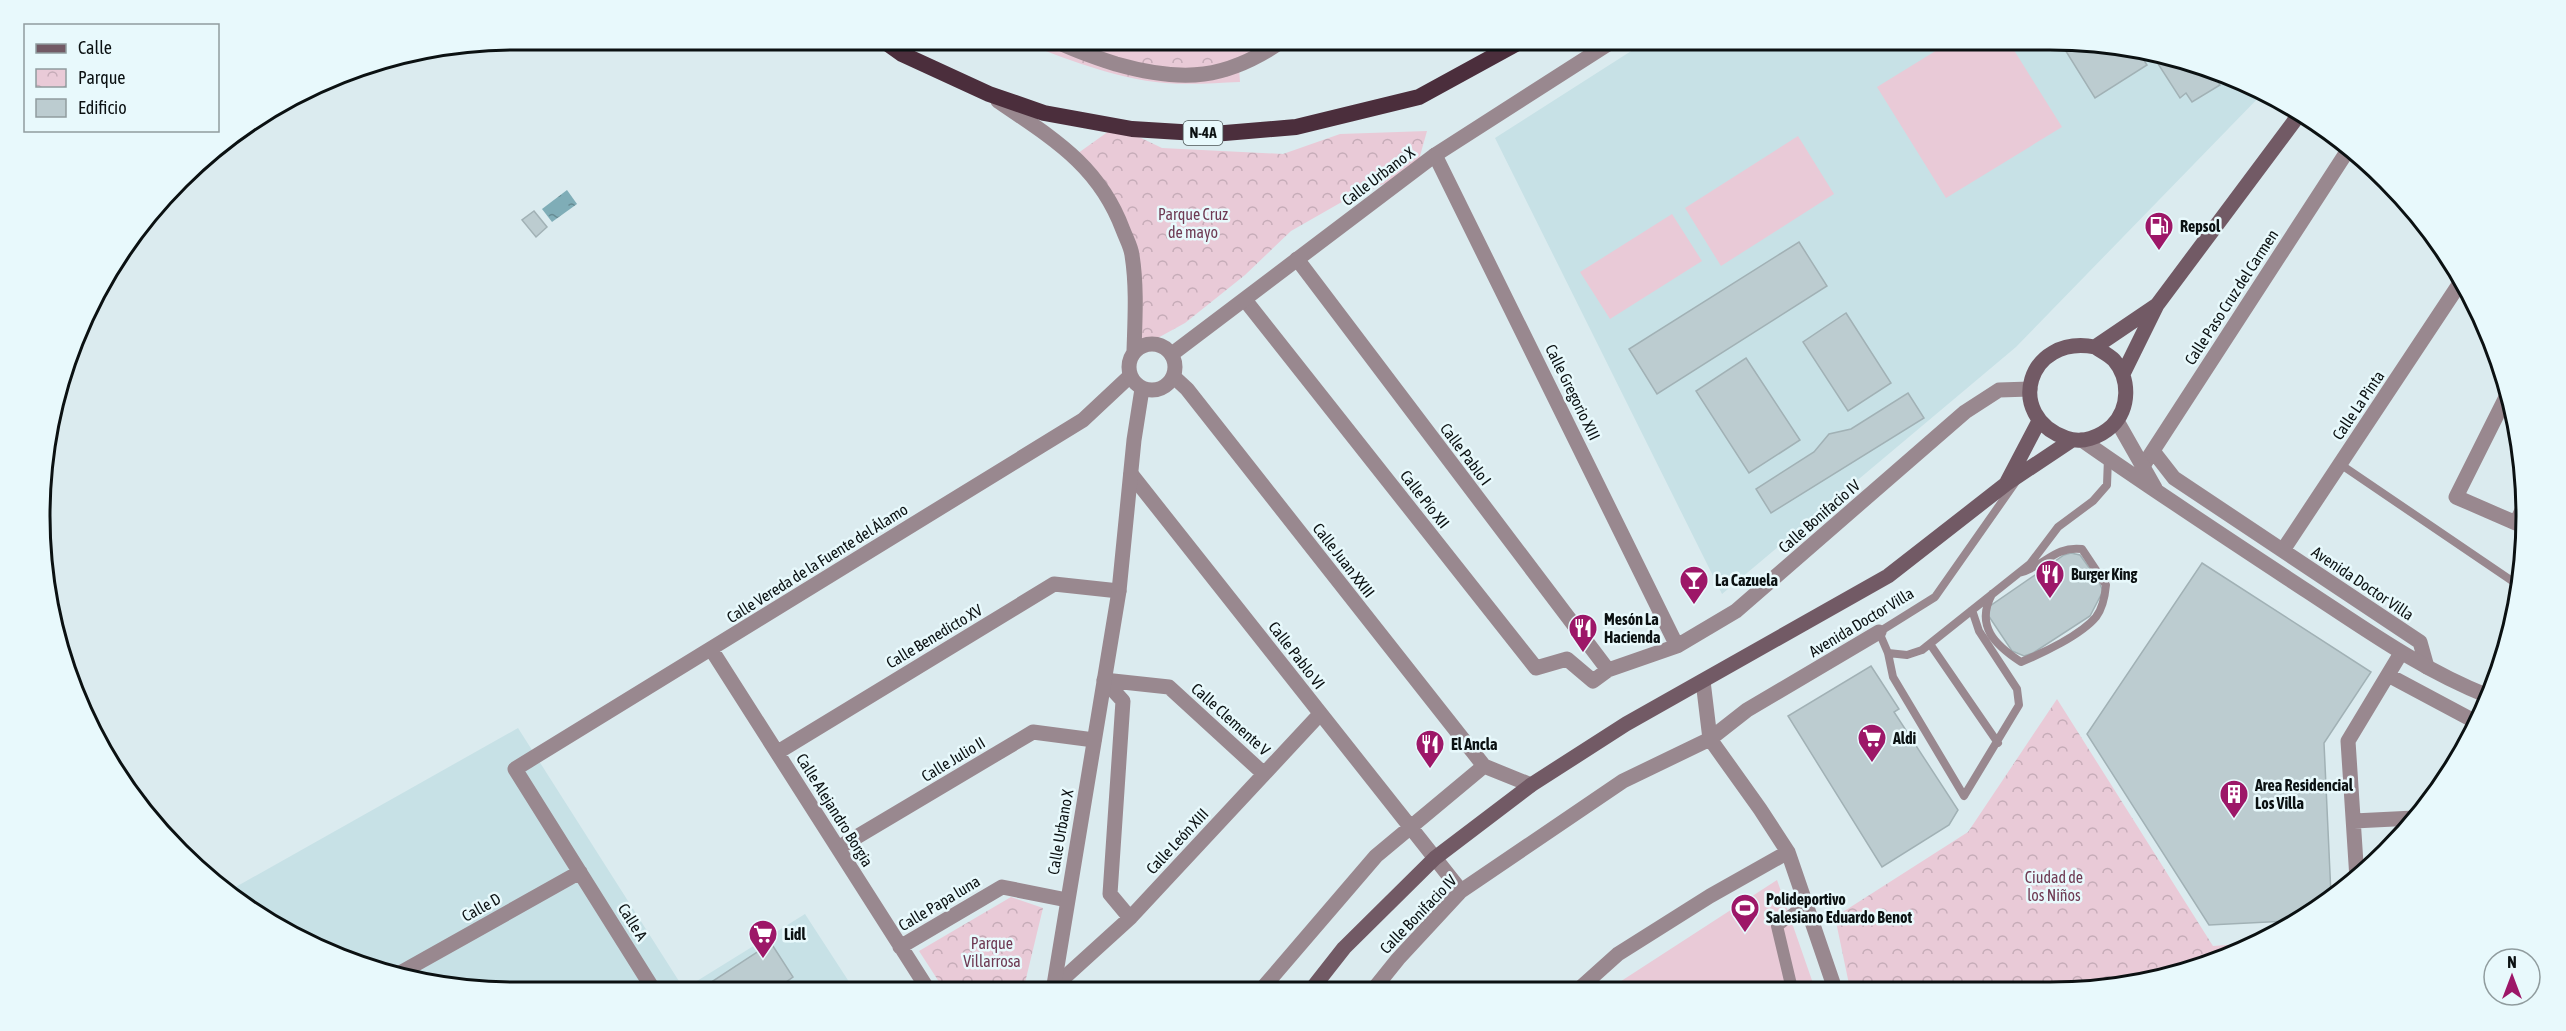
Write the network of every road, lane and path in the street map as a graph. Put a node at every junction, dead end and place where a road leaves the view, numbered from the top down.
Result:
1 (896, 50) edge
2 (1072, 50) edge
3 (1267, 50) edge
4 (1505, 50) edge
5 (1599, 50) edge
6 (989, 94) junction
7 (2296, 119) edge
8 (1436, 155) junction
9 (2345, 155) edge
10 (1297, 260) junction
11 (2457, 289) edge
12 (1245, 300) junction
13 (2157, 305) junction
14 (2095, 347) junction
15 (1134, 351) junction
16 (1172, 354) junction
17 (2123, 374) junction
18 (1130, 376) junction
19 (1174, 377) junction
20 (2030, 389) junction
21 (1142, 390) junction
22 (2503, 403) edge
23 (2039, 421) junction
24 (2117, 421) junction
25 (2077, 440) junction
26 (2153, 451) junction
27 (2108, 458) junction
28 (2340, 464) junction
29 (2143, 466) junction
30 (1131, 474) junction
31 (2021, 474) junction
32 (2006, 484) junction
33 (2158, 493) junction
34 (2516, 522) edge
35 (2283, 550) junction
36 (2019, 573) junction
37 (2512, 581) edge
38 (1119, 591) junction
39 (1992, 594) junction
40 (1972, 610) junction
41 (1879, 632) junction
42 (1930, 644) junction
43 (1677, 646) junction
44 (711, 649) junction
45 (1888, 653) junction
46 (2401, 653) junction
47 (2427, 668) junction
48 (1608, 670) junction
49 (2388, 675) junction
50 (1104, 680) junction
51 (1593, 681) joint
52 (1703, 681) junction
53 (2481, 693) edge
54 (1320, 714) junction
55 (2470, 719) edge
56 (1710, 739) junction
57 (1094, 740) junction
58 (1998, 742) junction
59 (777, 752) junction
60 (1484, 766) junction
61 (515, 769) joint
62 (1264, 774) junction
63 (1531, 785) junction
64 (2405, 818) edge
65 (2354, 821) junction
66 (1410, 827) junction
67 (838, 848) junction
68 (1788, 852) junction
69 (1435, 858) junction
70 (2356, 868) edge
71 (580, 872) junction
72 (1461, 891) junction
73 (1067, 900) junction
74 (1807, 903) junction
75 (1130, 918) junction
76 (900, 947) junction
77 (410, 970) edge
78 (649, 982) edge
79 (922, 982) edge
80 (1054, 982) edge
81 (1061, 982) edge
82 (1268, 982) edge
83 (1317, 982) edge
84 (1379, 982) edge
85 (1587, 982) edge
86 (1790, 982) edge
87 (1833, 982) edge

1 - 6 highway, N-4A
2 - 3 street
4 - 6 highway, N-4A
5 - 8 street, Calle Urbano X
6 - 15 street
7 - 13 main road
8 - 10 street, Calle Urbano X
8 - 43 street, Calle Gregorio XIII
9 - 26 street, Calle Paso Cruz del Carmen
10 - 12 street, Calle Urbano X
10 - 48 street, Calle Pablo I
11 - 28 street, Calle La Pinta
12 - 16 street, Calle Urbano X
12 - 51 street, Calle Pío XII
13 - 14 main road
13 - 17 main road
14 - 17 main road
14 - 20 main road
15 - 16 street
15 - 18 street
16 - 19 street
17 - 24 main road
18 - 21 street
18 - 44 street, Calle Vereda de la Fuente del Álamo
19 - 21 street
19 - 60 street, Calle Juan XXIII
20 - 23 main road
20 - 43 street, Calle Bonifacio IV
21 - 30 street, Calle Urbano X
22 - 34 street
23 - 25 main road
23 - 32 main road
24 - 25 main road
24 - 29 street
25 - 27 street
25 - 31 main road
26 - 29 street, Calle Paso Cruz del Carmen
26 - 35 street, Avenida Doctor Villa
27 - 33 street
27 - 36 lane
28 - 35 street, Calle La Pinta
28 - 37 lane
29 - 33 street
30 - 38 street, Calle Urbano X
30 - 54 street, Calle Pablo VI
31 - 32 main road
31 - 41 lane, Avenida Doctor Villa
32 - 52 main road
33 - 46 street
35 - 47 street, Avenida Doctor Villa
36 - 39 lane
36 - 39 lane
38 - 50 street, Calle Urbano X
38 - 59 street, Calle Benedicto XV
39 - 40 lane
40 - 42 lane
40 - 58 lane
41 - 45 lane
41 - 56 street, Avenida Doctor Villa
42 - 45 lane
42 - 58 lane
43 - 48 street, Calle Bonifacio IV
44 - 59 street, Calle Alejandro Borgia
44 - 61 street, Calle Vereda de la Fuente del Álamo
45 - 58 lane
46 - 47 street
46 - 49 street
47 - 53 street
48 - 51 street, Calle Bonifacio IV
49 - 55 street
49 - 65 street
50 - 57 street, Calle Urbano X
50 - 62 street, Calle Clemente V
50 - 75 street
52 - 56 street
52 - 63 main road
54 - 62 street, Calle León XIII
54 - 66 street, Calle Pablo VI
56 - 68 street
56 - 72 street, Calle Bonifacio IV
57 - 67 street, Calle Julio II
57 - 73 street, Calle Urbano X
59 - 67 street, Calle Alejandro Borgia
60 - 63 street
60 - 66 street
61 - 71 street, Calle A
62 - 75 street, Calle León XIII
63 - 69 main road
64 - 65 street
65 - 70 street
66 - 69 street, Calle Pablo VI
66 - 82 street
67 - 76 street, Calle Alejandro Borgia
68 - 74 street
68 - 85 street
69 - 72 street, Calle Pablo VI
69 - 83 main road
71 - 77 street, Calle D
71 - 78 street, Calle A
72 - 84 street, Calle Bonifacio IV
73 - 76 street, Calle Papa luna
73 - 80 street, Calle Urbano X
74 - 86 street
74 - 87 street
75 - 81 street, Calle León XIII
76 - 79 street, Calle Alejandro Borgia

